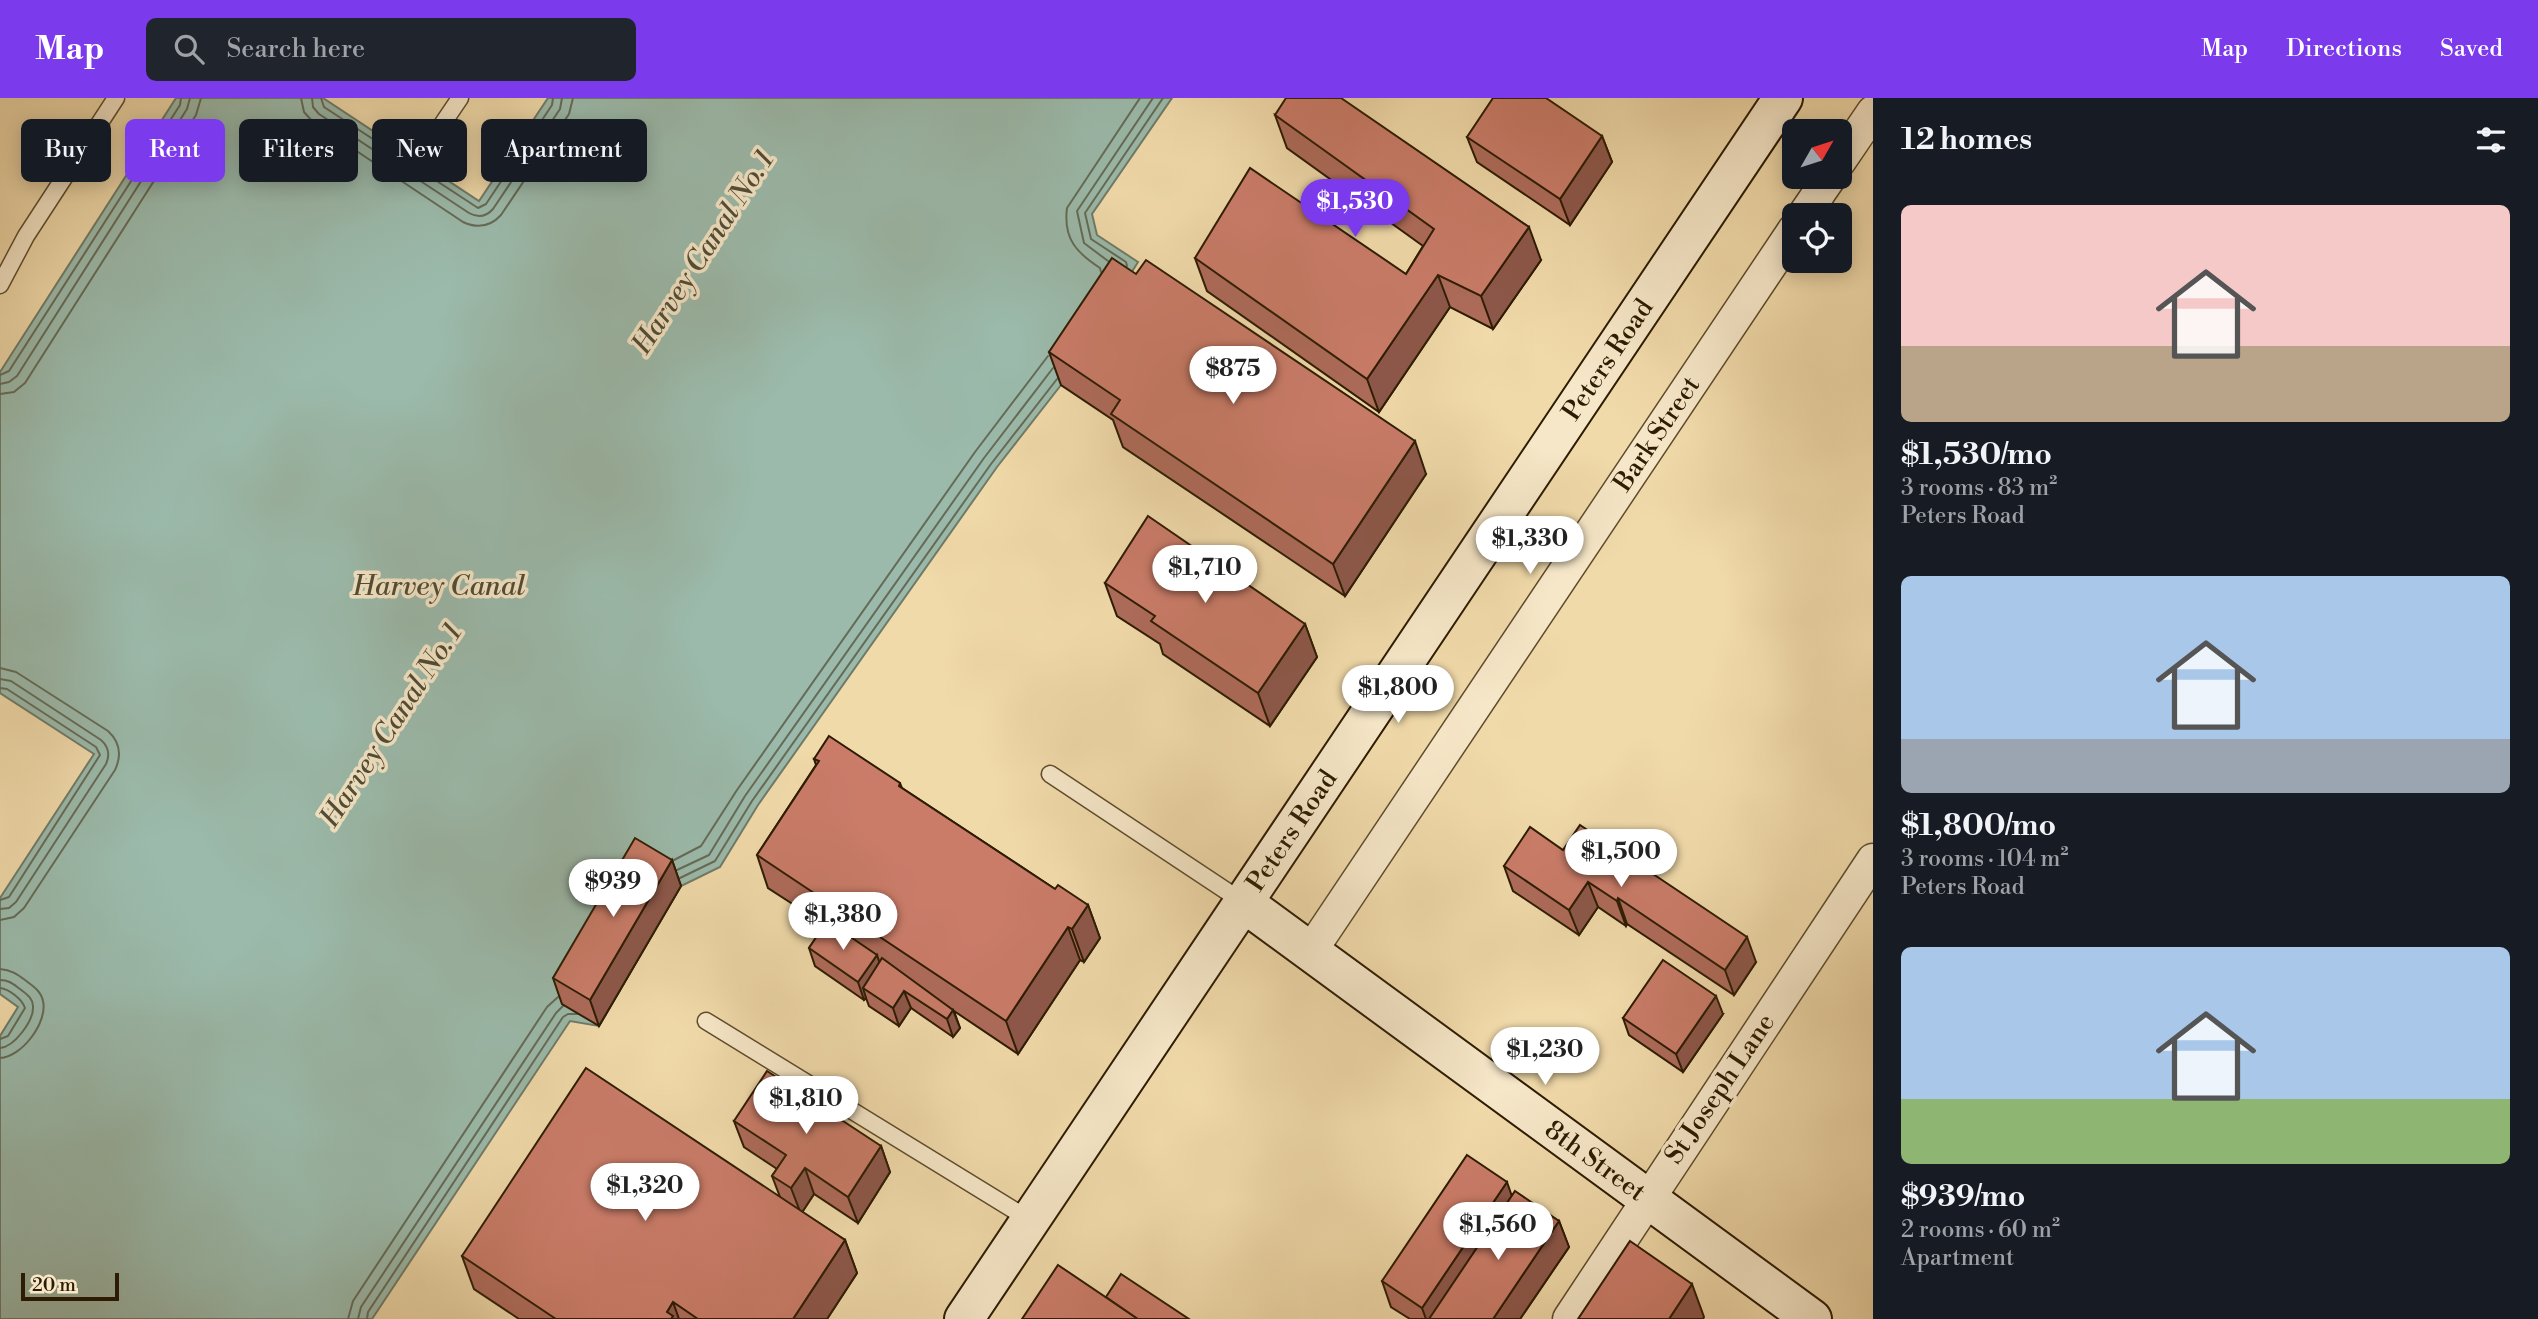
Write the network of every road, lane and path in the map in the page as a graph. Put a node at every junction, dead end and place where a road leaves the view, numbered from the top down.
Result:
1 (116, 98) edge
2 (460, 98) edge
3 (1783, 98) edge
4 (1873, 112) edge
5 (446, 119) edge
6 (1852, 143) edge
7 (1782, 248) edge
8 (0, 285) edge
9 (1050, 774) dead end
10 (1873, 860) edge
11 (1244, 903) junction
12 (1310, 952) junction
13 (706, 1021) dead end
14 (1647, 1198) junction
15 (1030, 1220) junction
16 (964, 1319) edge
17 (1569, 1319) edge
18 (1812, 1319) edge

1 - 8 lane
2 - 5 lane
3 - 11 main road, Peters Road
4 - 6 street
7 - 12 street, Bark Street
9 - 11 lane
10 - 14 street, St Joseph Lane
11 - 12 main road, 8th Street
11 - 15 main road, Peters Road
12 - 14 main road, 8th Street
13 - 15 lane
14 - 17 street, St Joseph Lane
14 - 18 main road, 8th Street
15 - 16 main road, Peters Road

